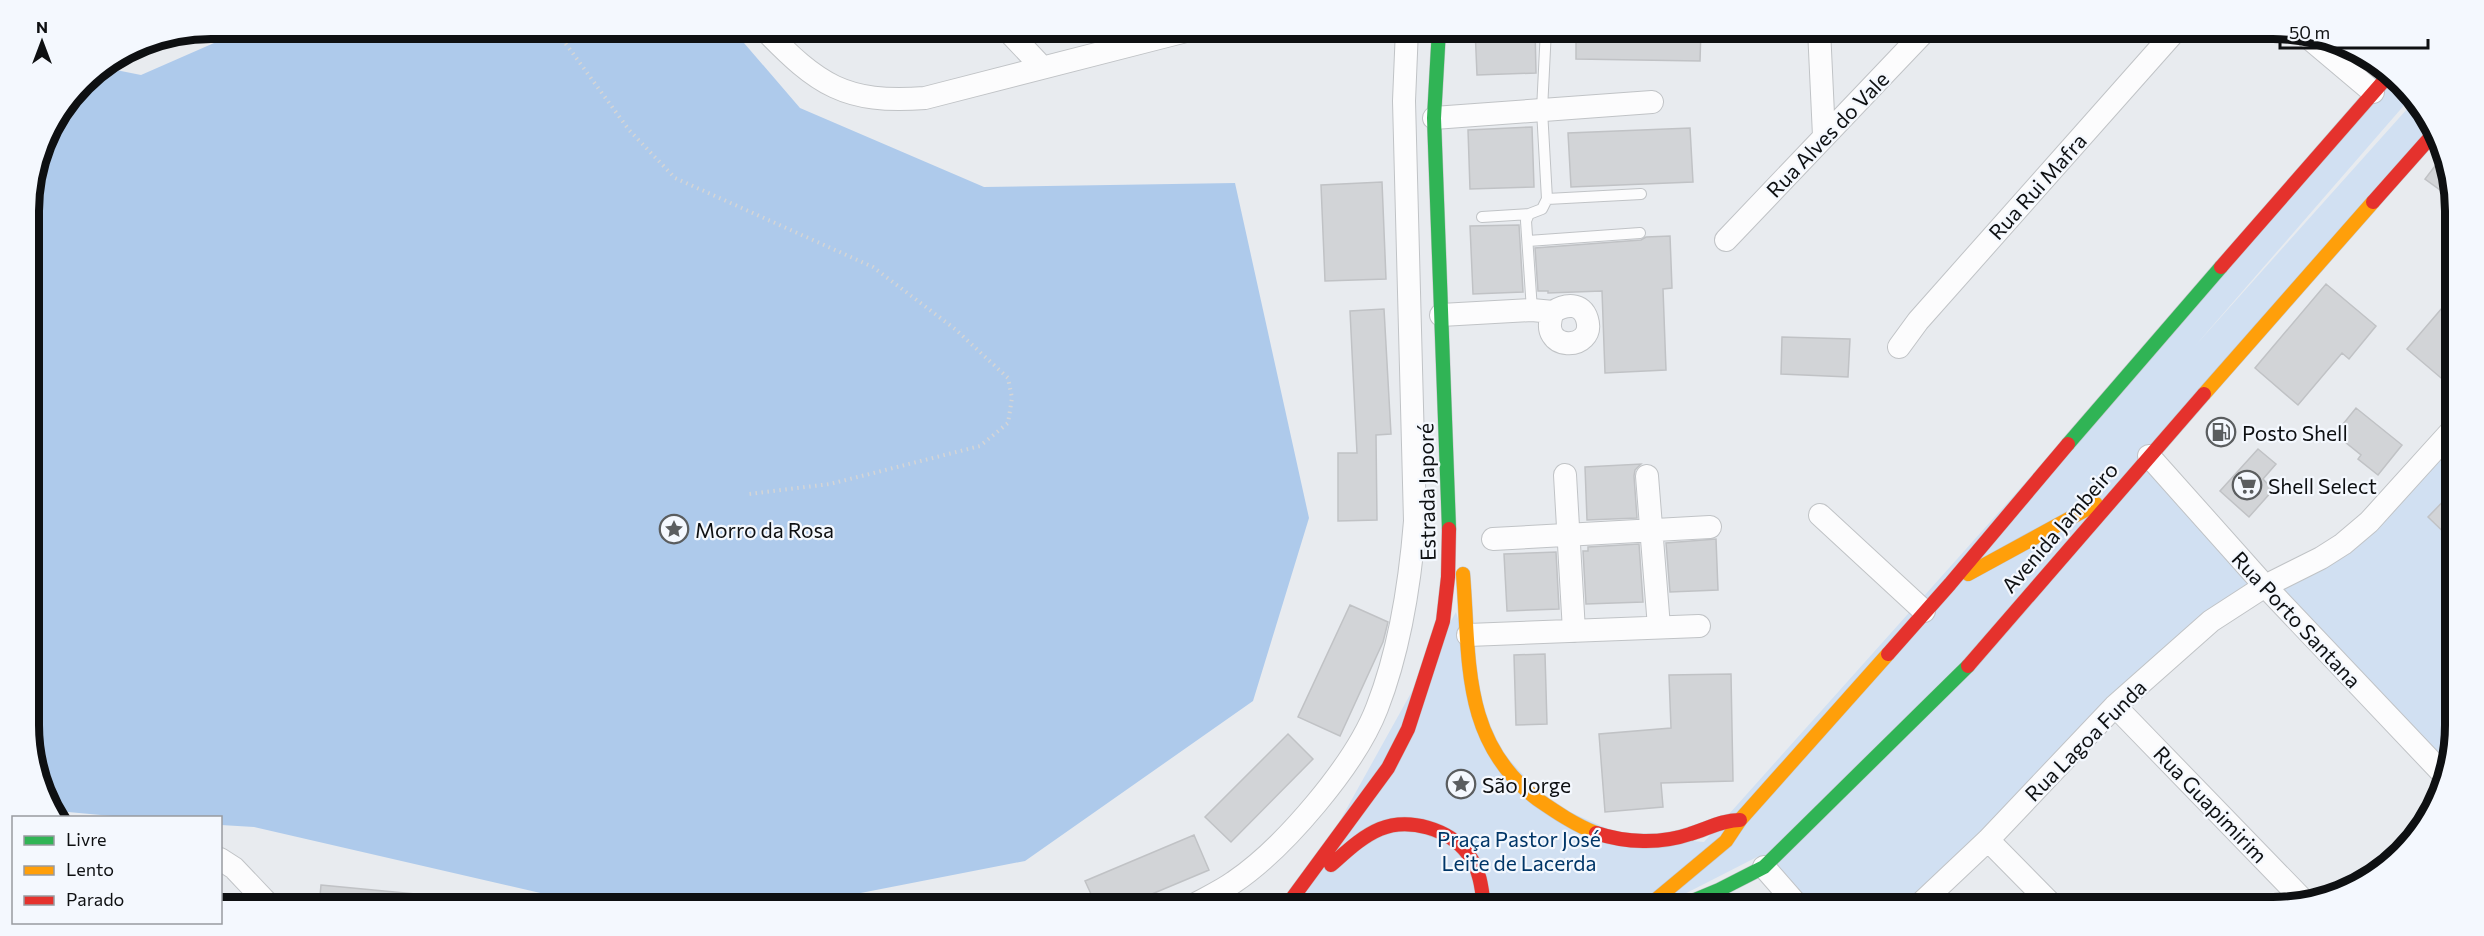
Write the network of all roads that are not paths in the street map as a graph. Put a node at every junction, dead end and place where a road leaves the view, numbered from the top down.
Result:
1 (775, 39) edge
2 (1016, 39) edge
3 (1151, 39) edge
4 (1407, 39) edge
5 (1438, 39) edge
6 (1545, 39) edge
7 (1820, 39) edge
8 (1917, 39) edge
9 (2167, 39) edge
10 (2323, 46) edge
11 (1042, 67) junction
12 (2380, 84) edge
13 (1652, 102) dead end
14 (1542, 110) junction
15 (1434, 118) junction
16 (1824, 136) junction
17 (2429, 139) edge
18 (1641, 194) dead end
19 (1547, 199) junction
20 (1529, 214) junction
21 (1482, 217) dead end
22 (1640, 233) dead end
23 (1726, 240) dead end
24 (1528, 241) junction
25 (1542, 311) joint
26 (1441, 315) junction
27 (1899, 347) dead end
28 (2445, 438) edge
29 (2149, 456) junction
30 (1565, 475) dead end
31 (1647, 476) dead end
32 (2115, 494) junction
33 (1449, 514) junction
34 (1820, 515) dead end
35 (1710, 527) dead end
36 (1650, 529) junction
37 (1569, 536) junction
38 (1493, 539) dead end
39 (1950, 584) junction
40 (2265, 586) junction
41 (1924, 611) junction
42 (1699, 626) dead end
43 (1659, 627) junction
44 (1574, 631) junction
45 (1468, 635) junction
46 (2115, 706) junction
47 (2439, 770) edge
48 (1740, 820) junction
49 (1988, 840) junction
50 (222, 861) edge
51 (1764, 867) junction
52 (2298, 895) edge
53 (262, 897) edge
54 (1208, 897) edge
55 (1291, 897) edge
56 (1294, 897) edge
57 (1483, 897) edge
58 (1659, 897) edge
59 (1702, 897) edge
60 (1790, 897) edge
61 (1928, 897) edge
62 (2044, 897) edge

1 - 11 street
2 - 11 street
3 - 11 street
4 - 54 street
5 - 15 main road, Estrada Japoré
6 - 14 lane
7 - 16 street
8 - 16 street, Rua Alves do Vale
9 - 27 street, Rua Rui Mafra
10 - 12 street
12 - 39 main road
13 - 14 street
14 - 15 street
14 - 19 lane
15 - 26 main road, Estrada Japoré
16 - 23 street, Rua Alves do Vale
17 - 29 main road, Avenida Jambeiro
18 - 19 lane
19 - 20 lane
20 - 21 lane
20 - 24 lane
22 - 24 lane
24 - 25 lane
25 - 26 street
26 - 33 main road, Estrada Japoré
28 - 40 street, Rua Lagoa Funda
29 - 32 main road, Avenida Jambeiro
29 - 40 street, Rua Porto Santana
30 - 37 street
31 - 36 street
32 - 39 main road
32 - 51 main road, Avenida Jambeiro
33 - 45 main road
33 - 55 main road, Estrada Japoré
34 - 41 street
35 - 36 street
36 - 37 street
36 - 43 street
37 - 38 street
37 - 44 street
39 - 41 main road
40 - 46 street, Rua Lagoa Funda
40 - 47 street, Rua Porto Santana
41 - 48 main road
42 - 43 street
43 - 44 street
44 - 45 street
45 - 48 main road
46 - 49 street, Rua Lagoa Funda
46 - 52 street, Rua Guapimirim
48 - 58 main road
49 - 61 street, Rua Lagoa Funda
49 - 62 street
50 - 53 street
51 - 59 main road, Avenida Jambeiro
51 - 60 street
56 - 57 main road

